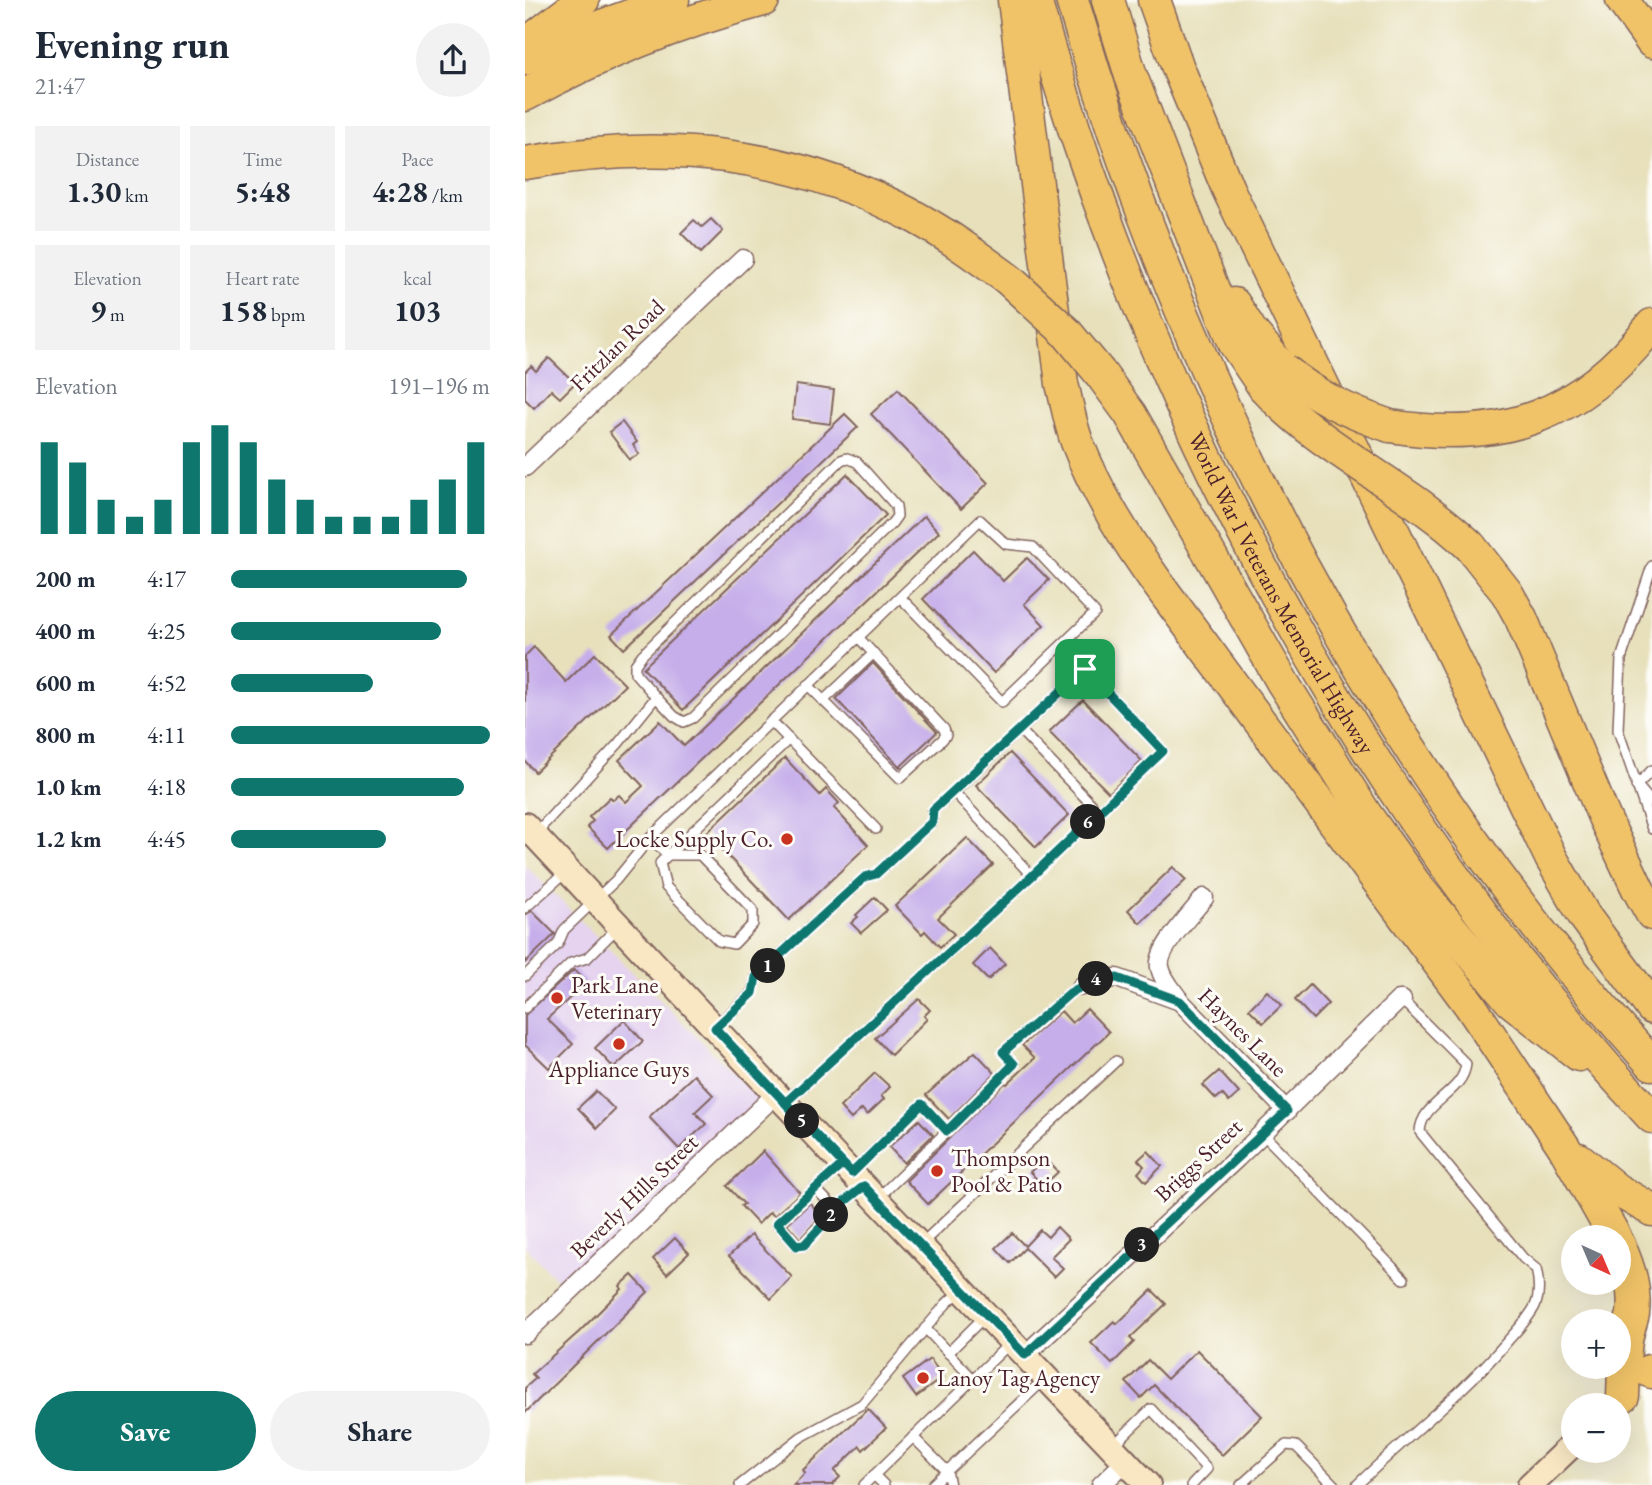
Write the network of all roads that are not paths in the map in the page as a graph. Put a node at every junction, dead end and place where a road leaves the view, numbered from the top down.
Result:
1 (583, 0) edge
2 (673, 0) edge
3 (763, 0) edge
4 (1014, 0) edge
5 (1035, 0) edge
6 (1072, 0) edge
7 (1108, 0) edge
8 (1154, 0) edge
9 (1622, 0) edge
10 (1649, 0) edge
11 (1652, 4) edge
12 (1652, 42) edge
13 (525, 45) edge
14 (525, 59) edge
15 (525, 95) edge
16 (525, 163) edge
17 (743, 259) dead end
18 (1652, 325) edge
19 (1273, 378) junction
20 (525, 467) edge
21 (1652, 566) edge
22 (900, 597) junction
23 (858, 637) junction
24 (874, 653) junction
25 (808, 685) junction
26 (656, 697) junction
27 (823, 701) junction
28 (771, 720) junction
29 (1020, 730) junction
30 (789, 739) junction
31 (1652, 770) edge
32 (1636, 786) junction
33 (954, 792) junction
34 (1652, 803) edge
35 (1098, 812) junction
36 (876, 829) dead end
37 (1652, 829) edge
38 (530, 830) edge
39 (650, 838) junction
40 (668, 855) junction
41 (567, 871) junction
42 (1032, 876) junction
43 (1204, 898) dead end
44 (596, 901) junction
45 (525, 908) edge
46 (1652, 914) edge
47 (619, 926) junction
48 (525, 976) edge
49 (1082, 986) joint
50 (1402, 1000) joint
51 (1180, 1001) junction
52 (525, 1008) edge
53 (1652, 1008) edge
54 (715, 1028) junction
55 (1116, 1061) dead end
56 (1652, 1064) edge
57 (780, 1098) junction
58 (1644, 1109) edge
59 (1287, 1111) junction
60 (947, 1131) junction
61 (1263, 1134) junction
62 (1564, 1147) junction
63 (859, 1181) junction
64 (814, 1188) junction
65 (836, 1210) junction
66 (1652, 1210) edge
67 (1608, 1225) edge
68 (920, 1245) junction
69 (1403, 1279) dead end
70 (1631, 1283) edge
71 (962, 1289) junction
72 (987, 1314) junction
73 (925, 1328) junction
74 (525, 1334) edge
75 (1018, 1348) junction
76 (948, 1353) junction
77 (1651, 1370) edge
78 (1046, 1378) junction
79 (973, 1379) junction
80 (1619, 1393) edge
81 (1627, 1393) edge
82 (913, 1437) junction
83 (1118, 1454) junction
84 (1561, 1455) edge
85 (947, 1471) junction
86 (874, 1475) junction
87 (740, 1485) edge
88 (864, 1485) edge
89 (884, 1485) edge
90 (932, 1485) edge
91 (950, 1485) edge
92 (1101, 1485) edge
93 (1148, 1485) edge
94 (1192, 1485) edge
95 (1241, 1485) edge
96 (1334, 1485) edge
97 (1357, 1485) edge
98 (1530, 1485) edge

1 - 13 highway
2 - 14 highway
3 - 15 highway
4 - 62 highway
5 - 58 highway, World War I Veterans Memorial Highway
6 - 56 highway, World War I Veterans Memorial Highway
7 - 19 highway
8 - 53 highway
9 - 12 highway
10 - 11 highway
16 - 58 highway, bridge
17 - 20 street, Fritzlan Road
18 - 19 highway, bridge
19 - 46 highway, bridge
21 - 32 lane
22 - 22 lane
22 - 23 lane
23 - 24 lane
23 - 25 lane
24 - 27 lane
24 - 27 lane
25 - 27 lane
25 - 28 lane
26 - 26 lane
26 - 38 lane
28 - 30 lane
28 - 39 lane
29 - 33 lane
29 - 35 lane
29 - 35 lane
30 - 36 lane
30 - 40 lane
31 - 32 lane
32 - 34 lane
32 - 37 lane
33 - 42 lane
33 - 54 lane
35 - 42 lane
38 - 41 main road
39 - 40 lane
39 - 44 lane
40 - 40 lane
41 - 44 main road
41 - 45 lane
42 - 57 lane
43 - 51 street
44 - 47 main road
44 - 48 lane
47 - 52 lane
47 - 54 main road
49 - 51 street, Haynes Lane
49 - 60 lane
50 - 59 street, Briggs Street
50 - 97 lane
51 - 59 street, Haynes Lane
54 - 57 main road
55 - 68 lane
57 - 63 main road
57 - 74 street, Beverly Hills Street
59 - 61 street, Briggs Street
60 - 63 lane
60 - 63 lane
61 - 69 lane
61 - 75 street, Briggs Street
62 - 66 highway
62 - 67 highway
63 - 64 lane
63 - 65 lane
63 - 68 main road
64 - 65 lane
64 - 65 lane
68 - 71 main road
70 - 80 highway
71 - 72 main road
71 - 73 lane
72 - 75 main road
72 - 76 lane
73 - 76 lane
73 - 87 lane
75 - 78 main road
75 - 79 lane
76 - 79 lane
77 - 81 main road
78 - 83 main road
78 - 85 lane
79 - 82 lane
82 - 85 lane
82 - 86 lane
83 - 92 street
83 - 93 main road
83 - 94 lane
84 - 98 main road
85 - 90 lane
85 - 91 lane
86 - 88 lane
86 - 89 lane
95 - 96 lane

